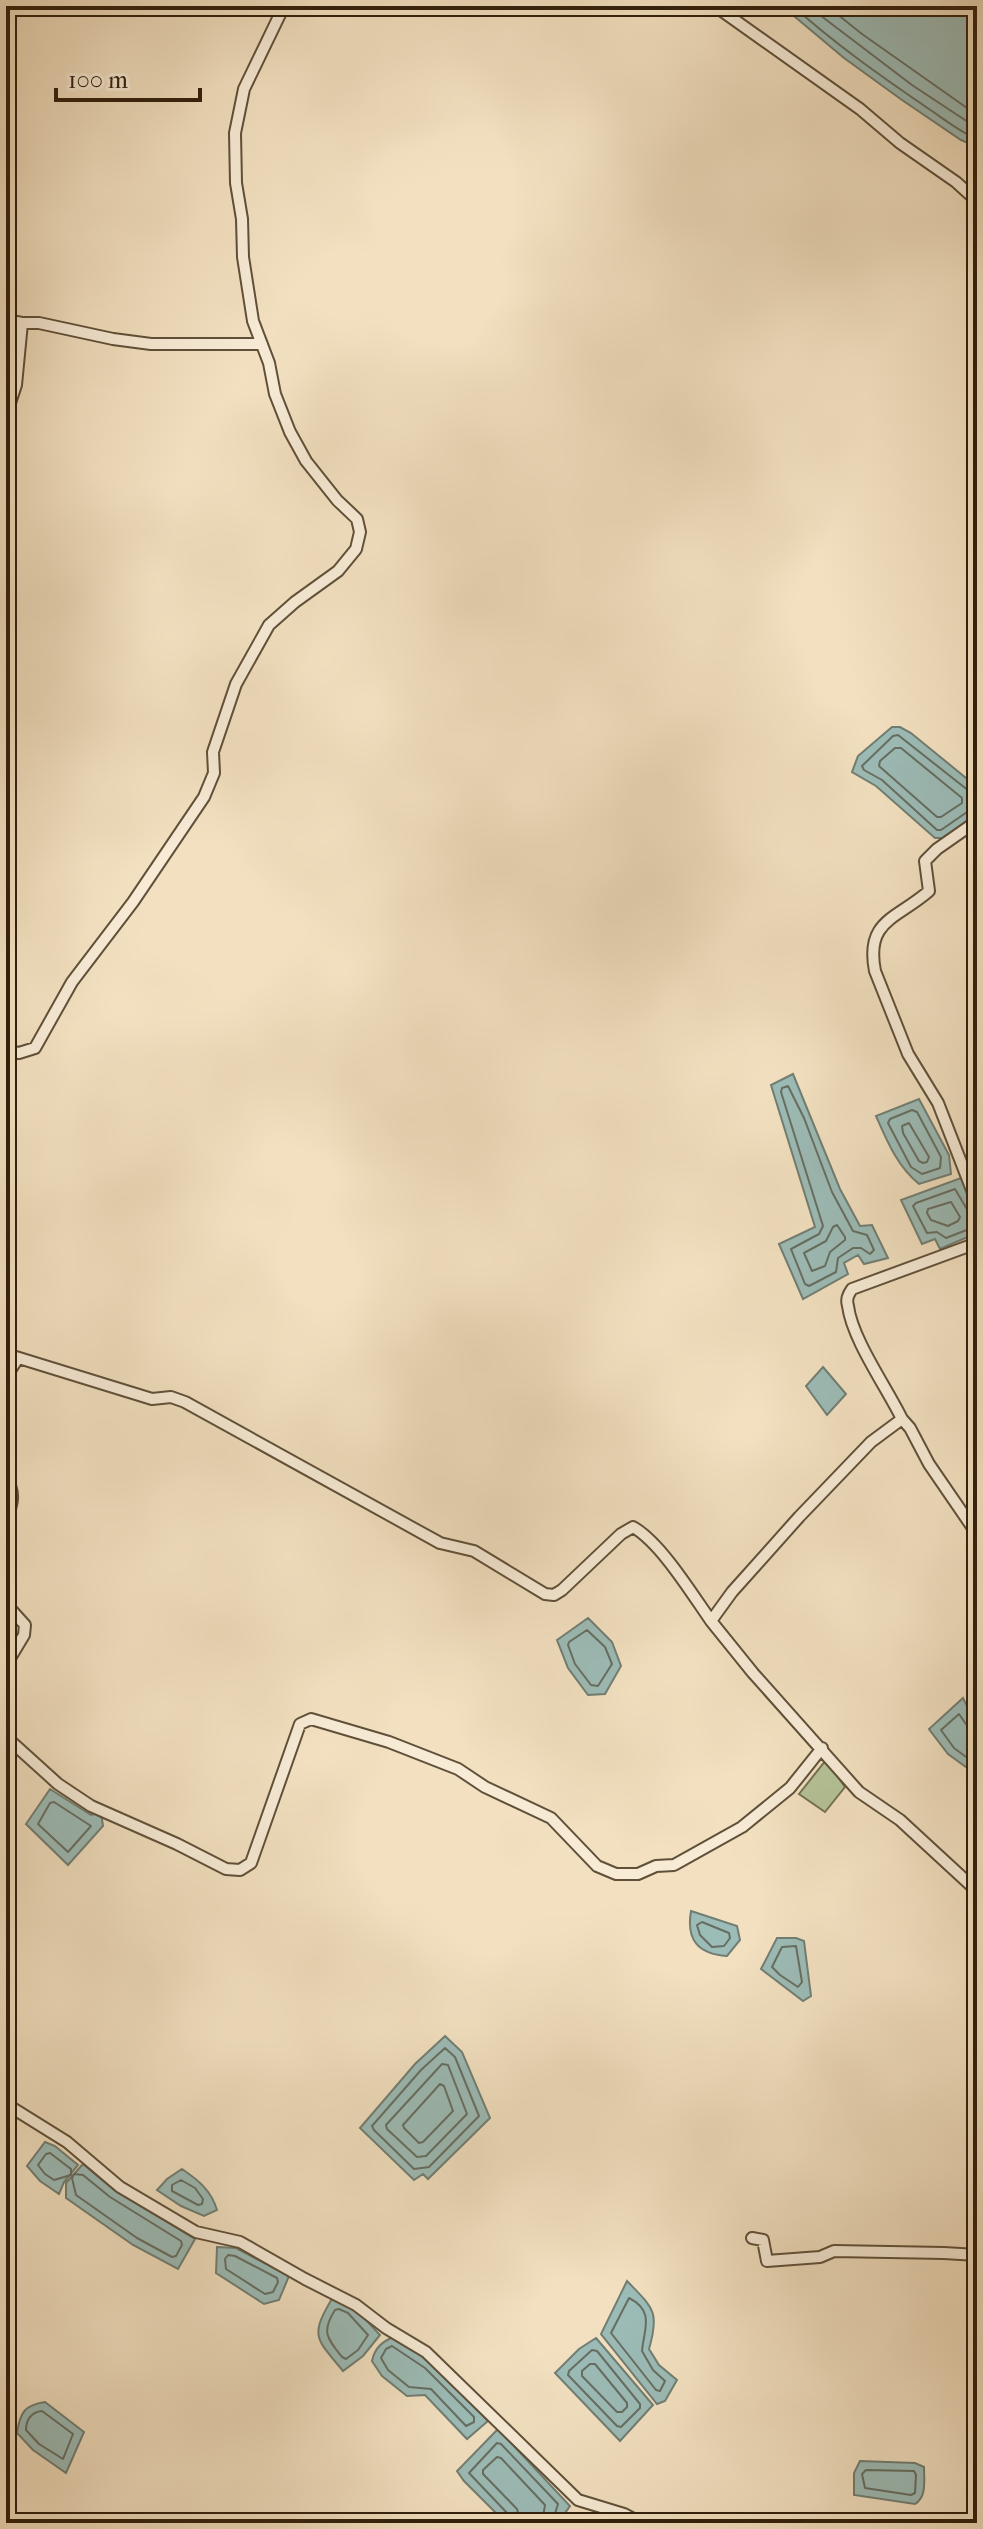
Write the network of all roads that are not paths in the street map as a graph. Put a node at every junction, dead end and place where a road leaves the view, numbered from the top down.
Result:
1 (284, 6) edge
2 (715, 6) edge
3 (977, 201) edge
4 (6, 320) edge
5 (22, 323) junction
6 (262, 344) junction
7 (6, 415) edge
8 (977, 821) edge
9 (6, 1051) edge
10 (977, 1203) edge
11 (977, 1243) edge
12 (6, 1354) edge
13 (18, 1358) junction
14 (6, 1377) edge
15 (902, 1419) junction
16 (6, 1478) edge
17 (6, 1521) edge
18 (977, 1534) edge
19 (6, 1604) edge
20 (711, 1621) junction
21 (6, 1665) edge
22 (6, 1737) edge
23 (822, 1748) junction
24 (977, 1891) edge
25 (6, 2104) edge
26 (752, 2238) dead end
27 (977, 2255) edge
28 (641, 2523) edge

1 - 6 street
2 - 3 street
4 - 5 street
5 - 6 street
5 - 7 street
6 - 9 street
8 - 10 street
11 - 15 street
12 - 13 street
13 - 14 street
13 - 20 street
15 - 18 street
15 - 20 street
16 - 17 street
19 - 21 street
20 - 23 street
22 - 23 street
23 - 24 street
25 - 28 street
26 - 27 street

